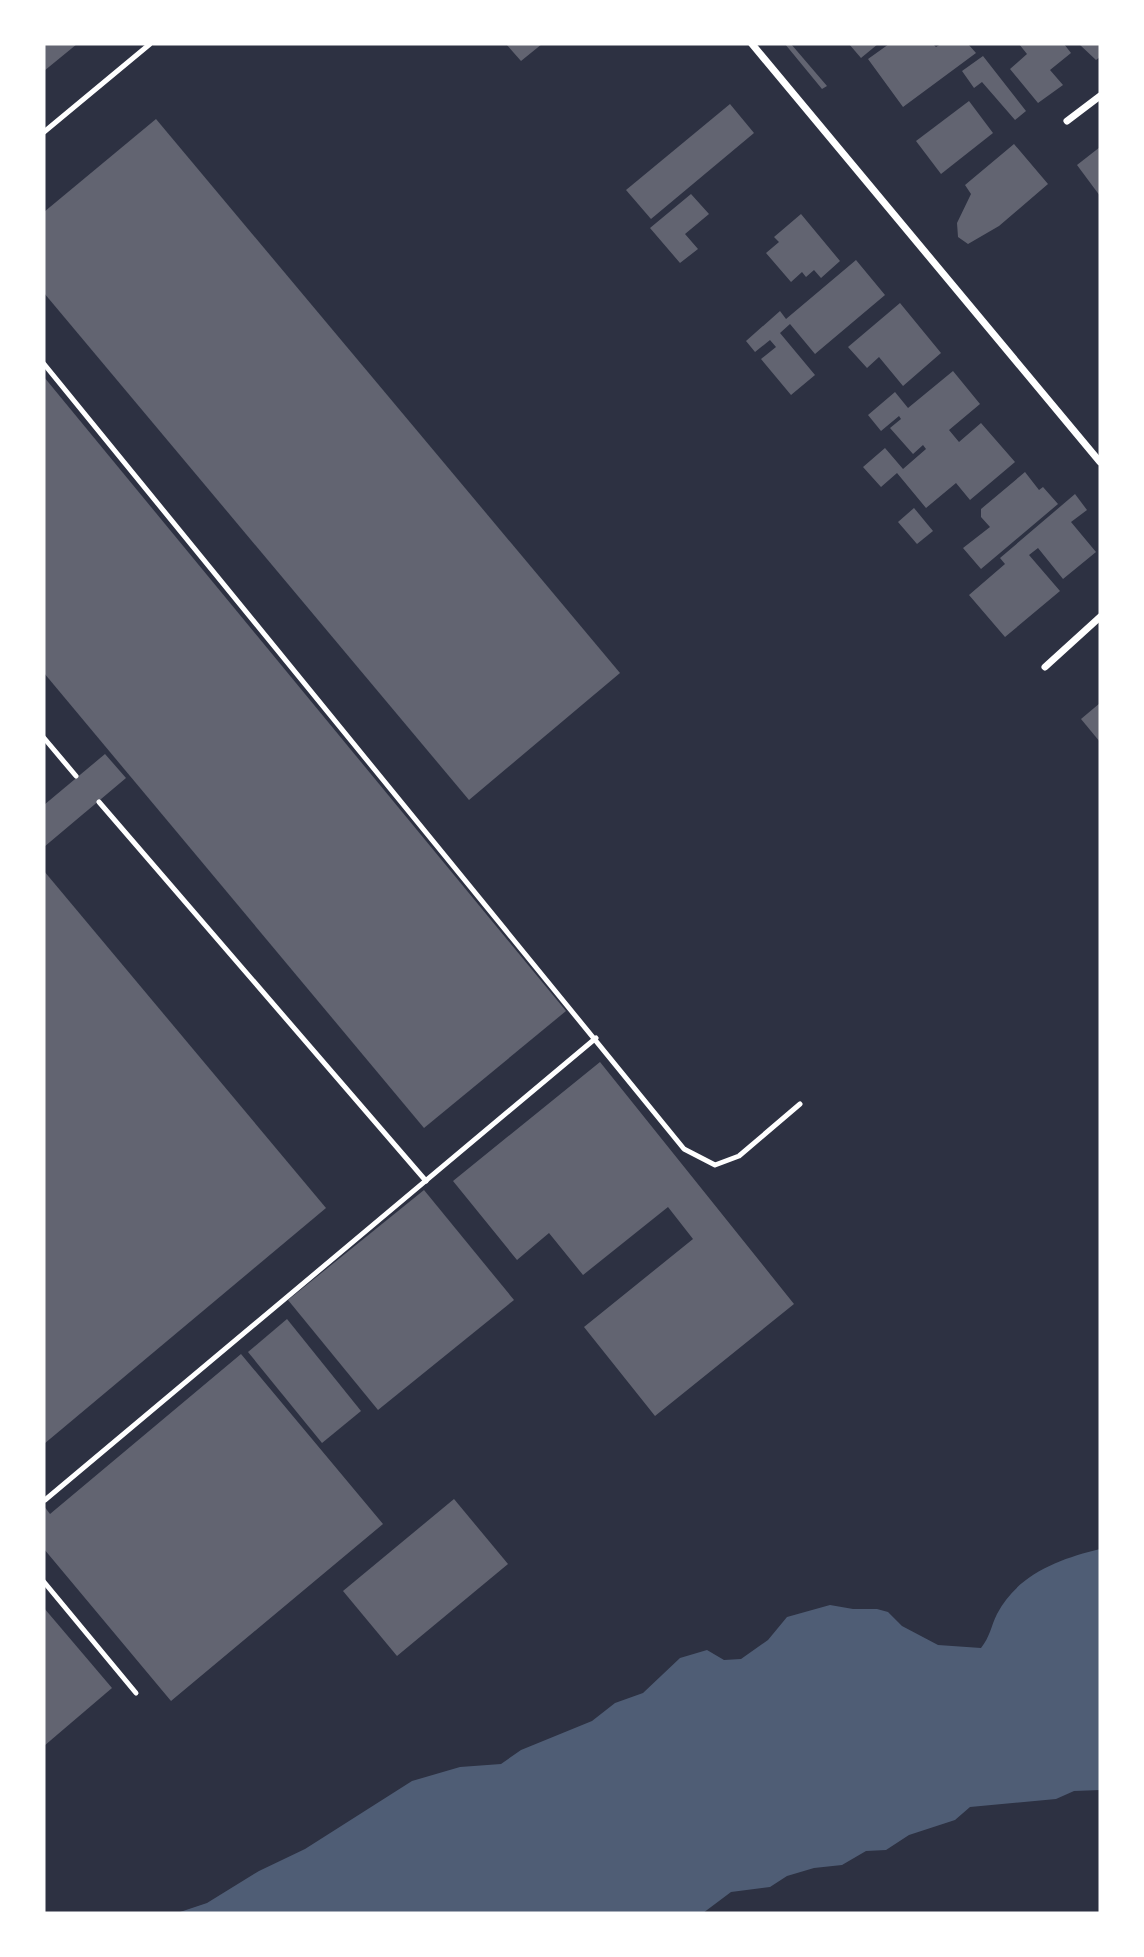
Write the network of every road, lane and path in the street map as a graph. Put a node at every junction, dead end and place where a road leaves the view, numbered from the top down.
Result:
1 (150, 44) edge
2 (752, 44) edge
3 (1100, 96) edge
4 (1067, 121) dead end
5 (44, 132) edge
6 (44, 364) edge
7 (1100, 462) edge
8 (1100, 617) edge
9 (1045, 667) dead end
10 (44, 738) edge
11 (76, 776) dead end
12 (99, 802) dead end
13 (596, 1038) junction
14 (800, 1104) dead end
15 (426, 1181) junction
16 (45, 1500) edge
17 (44, 1582) edge
18 (136, 1693) dead end

1 - 5 lane
2 - 7 street
3 - 4 street
6 - 13 lane
8 - 9 street
10 - 11 lane
12 - 15 lane
13 - 14 lane
13 - 15 lane
15 - 16 lane
17 - 18 lane

